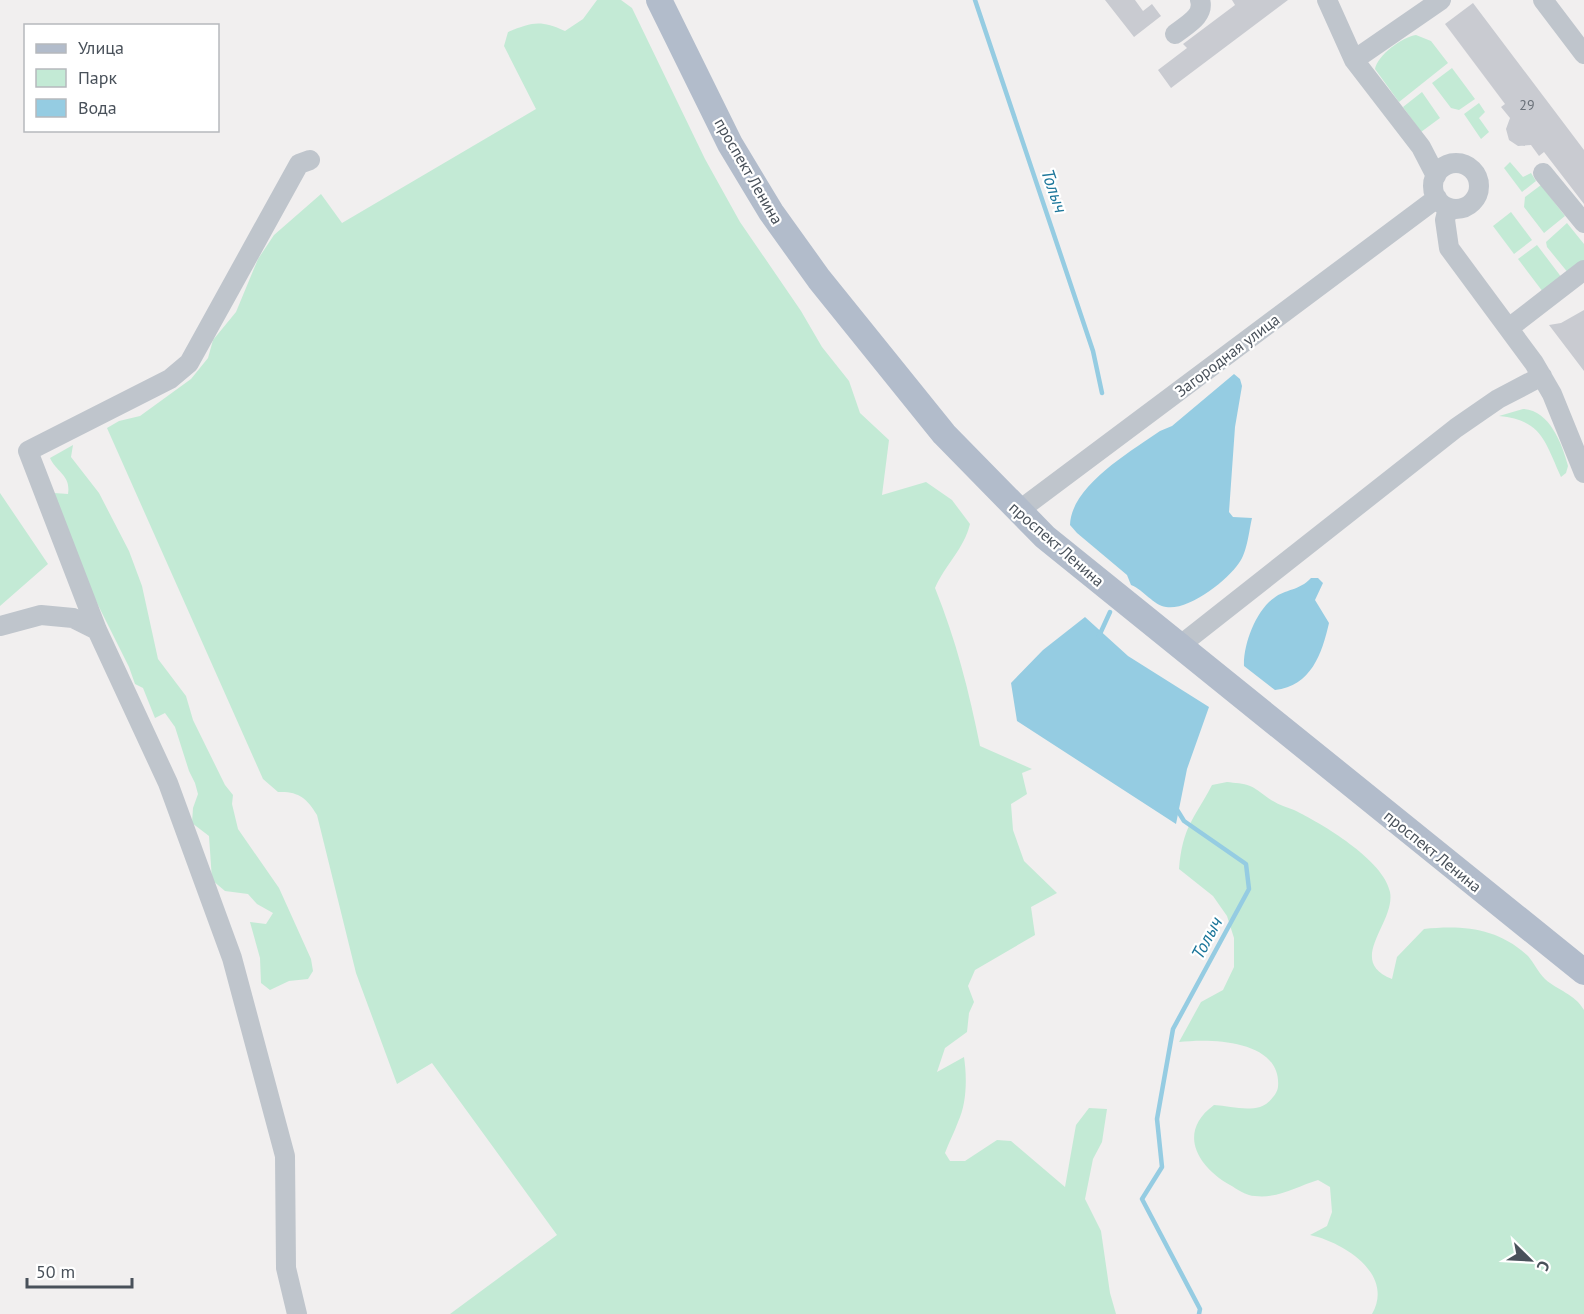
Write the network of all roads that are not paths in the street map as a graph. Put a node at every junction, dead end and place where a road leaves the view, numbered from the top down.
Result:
1 (659, 0) edge
2 (1200, 0) edge
3 (1327, 0) edge
4 (1440, 0) edge
5 (1543, 0) edge
6 (1175, 34) dead end
7 (1584, 54) edge
8 (1354, 60) junction
9 (310, 160) dead end
10 (1543, 173) dead end
11 (1436, 176) junction
12 (1442, 203) junction
13 (1584, 223) edge
14 (1584, 270) edge
15 (1509, 328) junction
16 (1542, 376) junction
17 (1584, 473) edge
18 (1017, 512) junction
19 (0, 626) edge
20 (97, 630) junction
21 (1178, 647) junction
22 (1584, 972) edge
23 (297, 1314) edge

1 - 18 main road, проспект Ленина
2 - 6 street
3 - 8 street
4 - 8 street
5 - 7 street
8 - 11 street
9 - 20 street
10 - 13 street
11 - 12 street
11 - 12 street
12 - 15 street
12 - 18 street, Загородная улица
14 - 15 street
15 - 16 street
16 - 17 street
16 - 21 street
18 - 21 main road, проспект Ленина
19 - 20 street
20 - 23 street
21 - 22 main road, проспект Ленина

